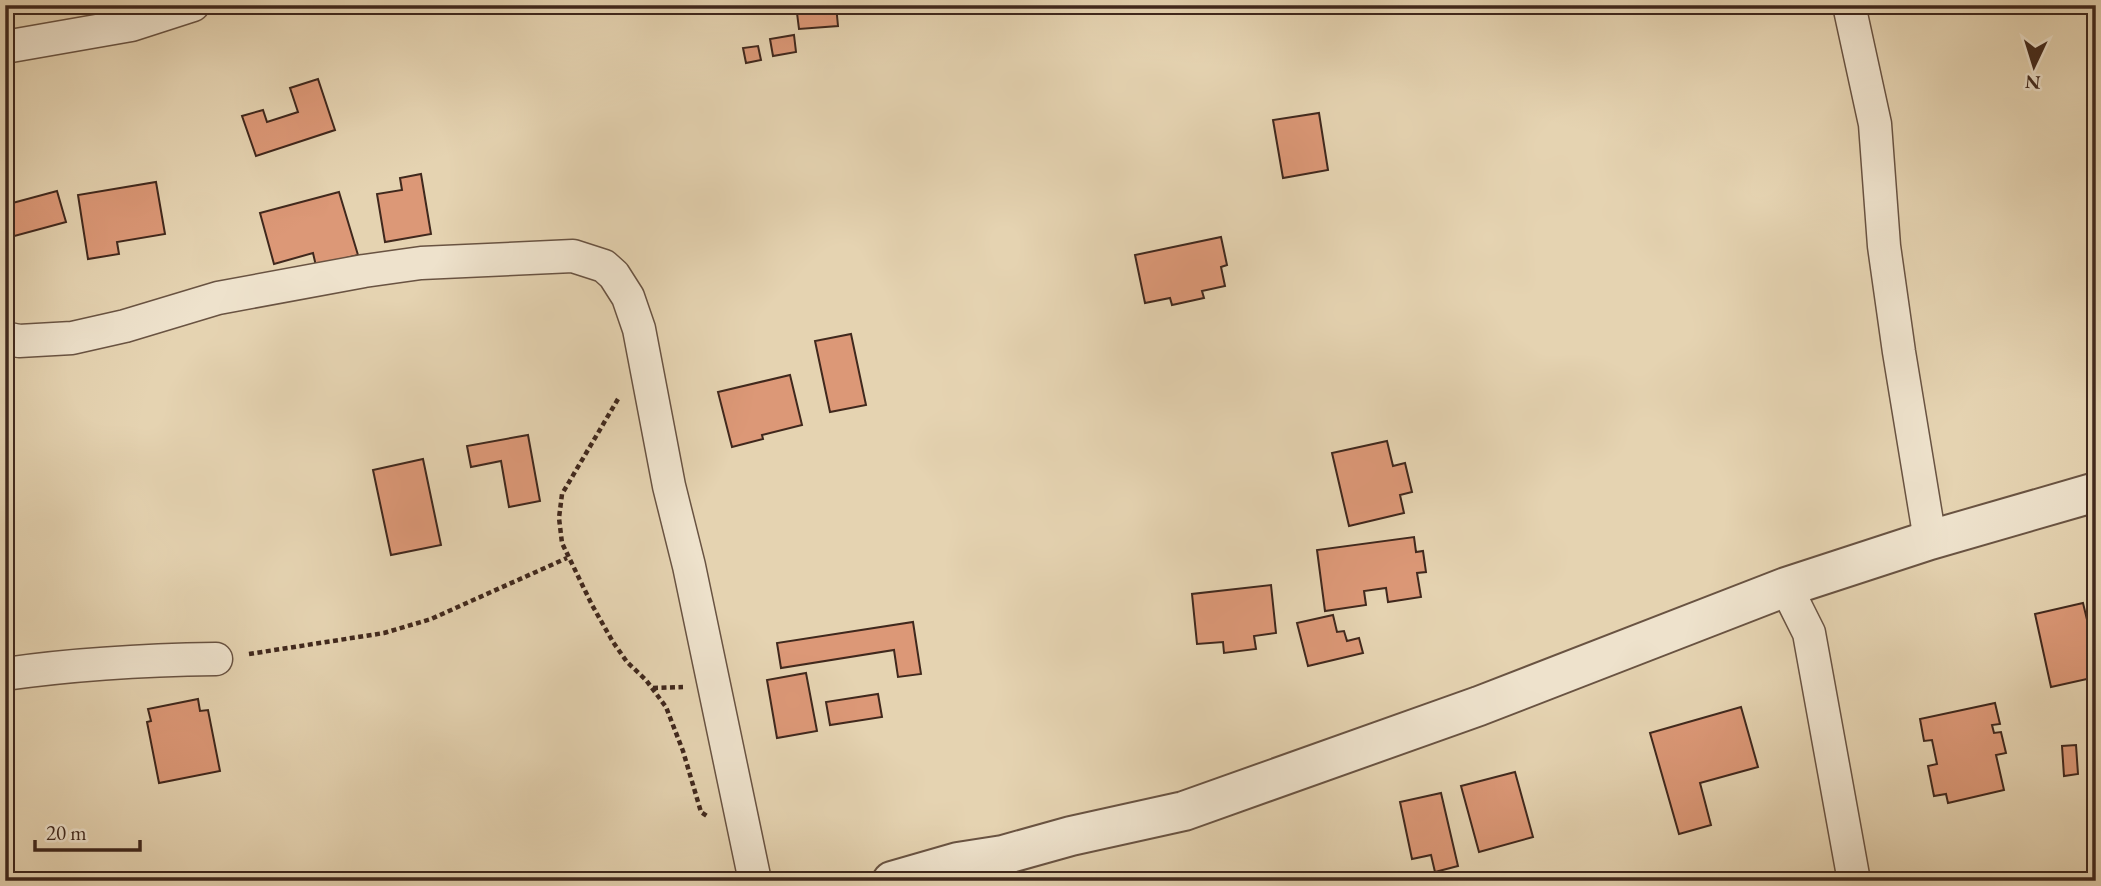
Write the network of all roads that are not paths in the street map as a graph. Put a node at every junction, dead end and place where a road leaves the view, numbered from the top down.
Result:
1 (193, 5) edge
2 (1849, 5) edge
3 (5, 47) edge
4 (5, 338) edge
5 (2096, 492) edge
6 (1930, 540) junction
7 (1786, 587) junction
8 (216, 659) road end
9 (5, 674) edge
10 (755, 881) edge
11 (892, 881) edge
12 (1854, 881) edge

1 - 3 street
2 - 6 street
4 - 10 street
5 - 6 street
6 - 7 street
7 - 11 street
7 - 12 street
8 - 9 street

